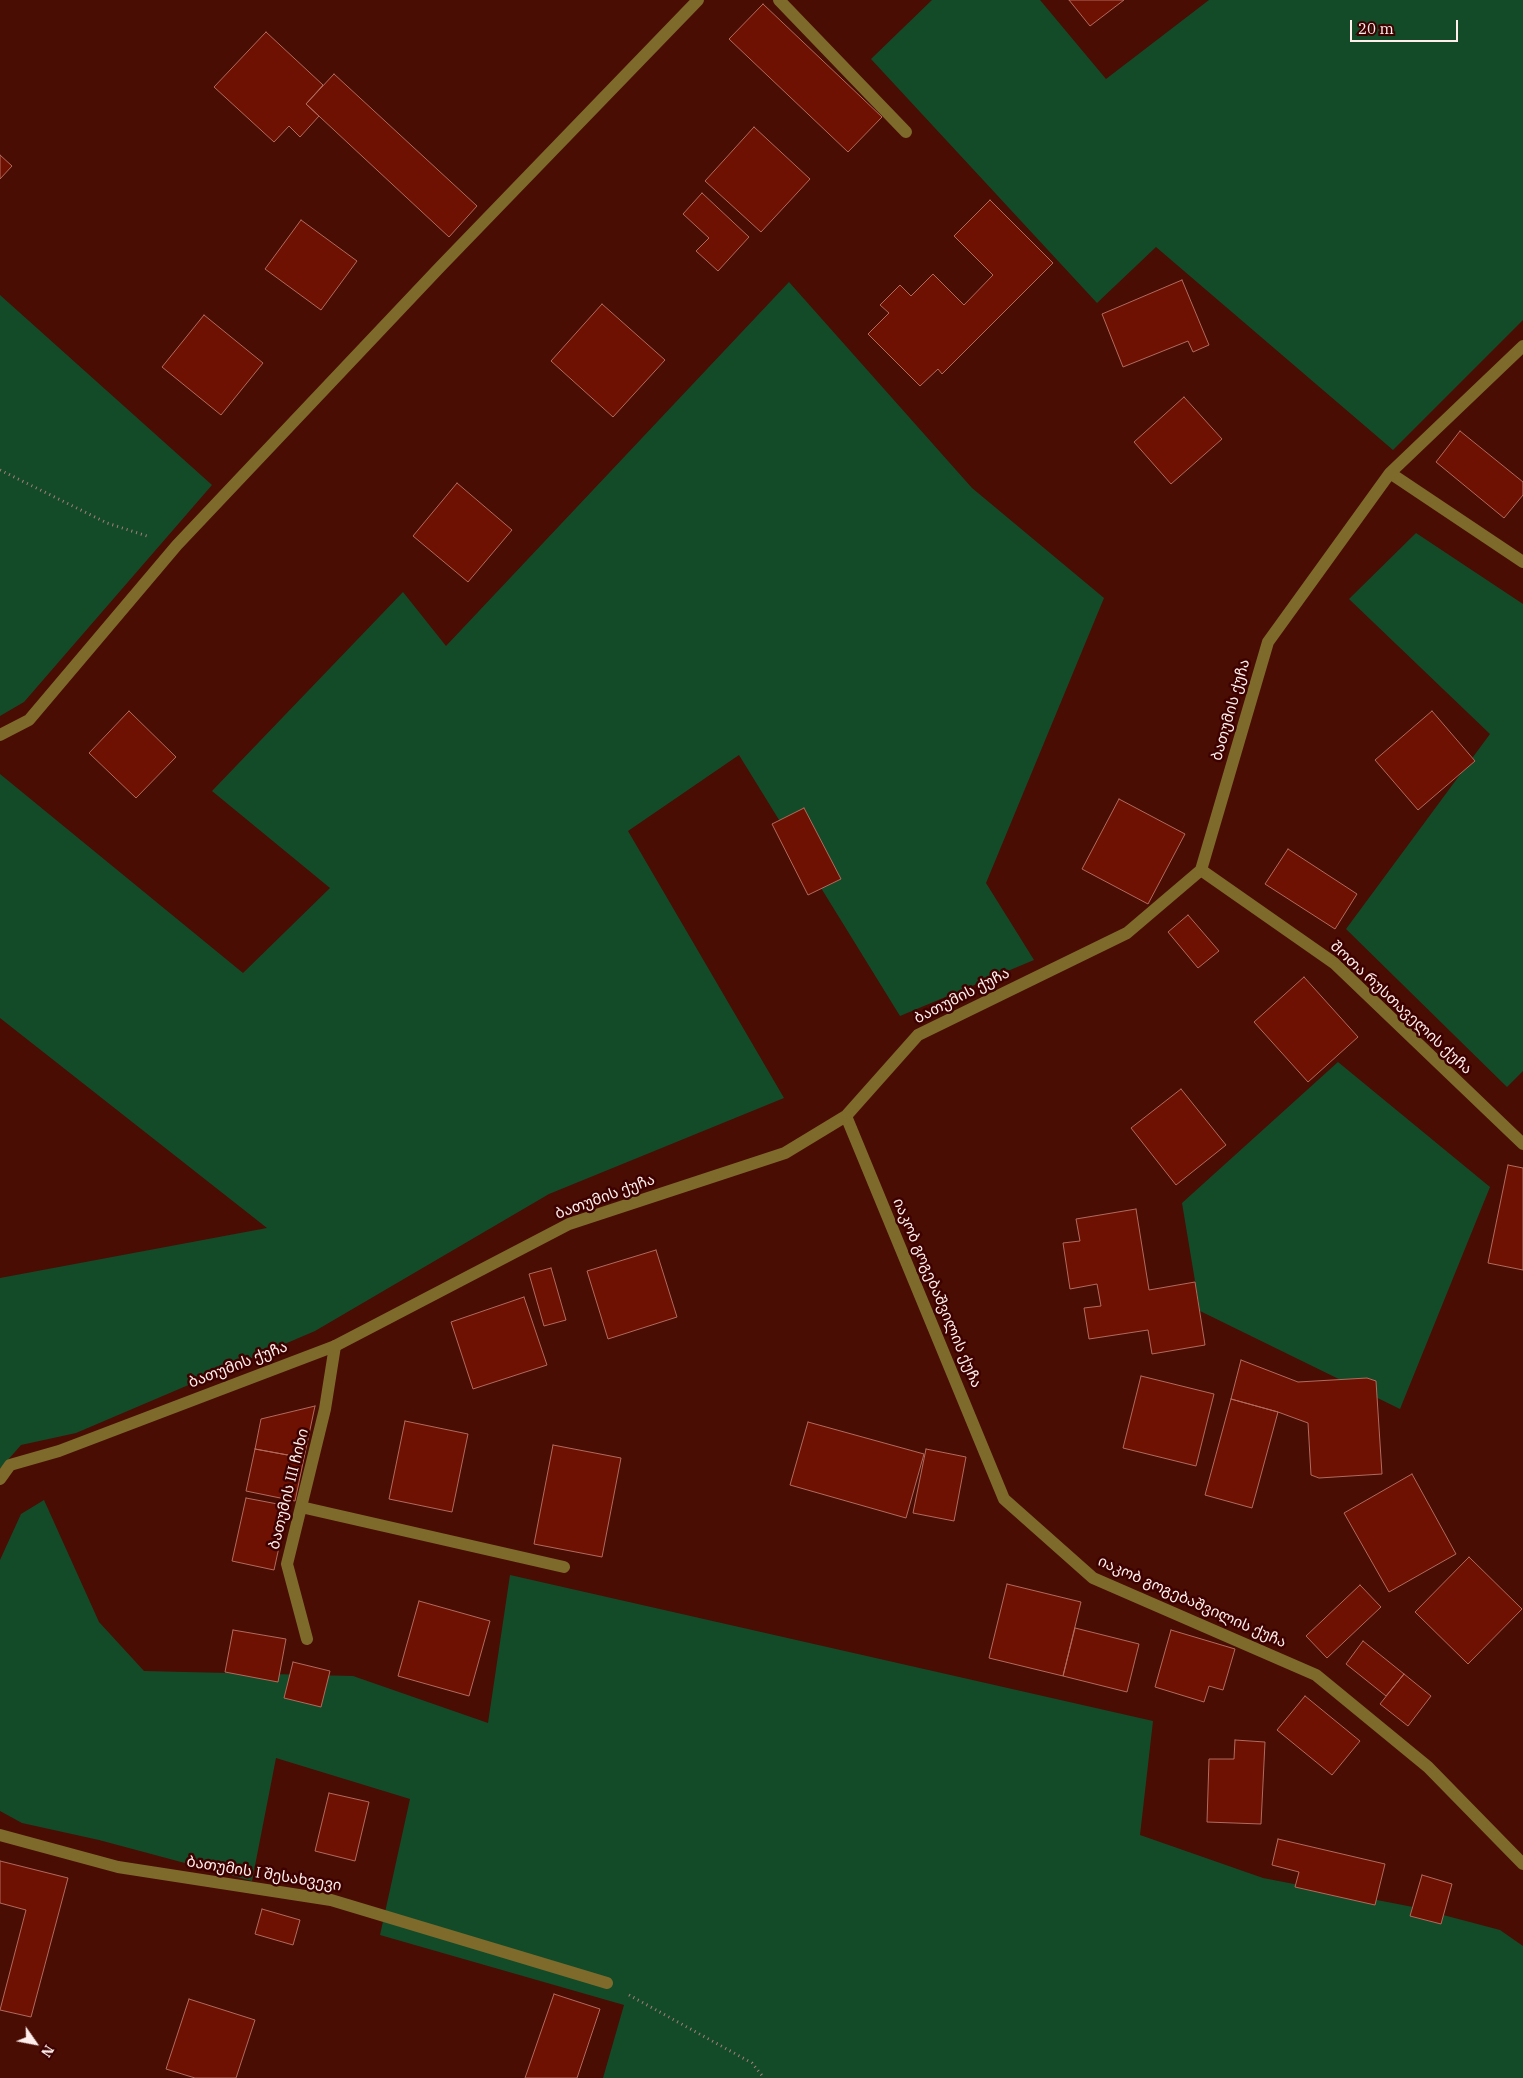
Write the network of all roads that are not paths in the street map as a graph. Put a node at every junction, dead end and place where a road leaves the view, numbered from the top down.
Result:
1 (698, 0) edge
2 (779, 0) edge
3 (906, 132) dead end
4 (1523, 346) edge
5 (1390, 473) junction
6 (1523, 562) edge
7 (0, 735) edge
8 (1201, 870) junction
9 (846, 1116) junction
10 (1523, 1144) edge
11 (335, 1346) junction
12 (0, 1478) edge
13 (301, 1507) junction
14 (564, 1567) dead end
15 (308, 1639) dead end
16 (0, 1835) edge
17 (1523, 1864) edge
18 (607, 1983) road end

1 - 7 street
2 - 3 street
4 - 5 street, ბათუმის ქუჩა
5 - 6 street
5 - 8 street, ბათუმის ქუჩა
8 - 9 street, ბათუმის ქუჩა
8 - 10 street, შოთა რუსთაველის ქუჩა
9 - 11 street, ბათუმის ქუჩა
9 - 17 street, იაკობ გოგებაშვილის ქუჩა
11 - 12 street, ბათუმის ქუჩა
11 - 13 street, ბათუმის III ჩიხი
13 - 14 street
13 - 15 street, ბათუმის III ჩიხი
16 - 18 street, ბათუმის I შესახვევი

